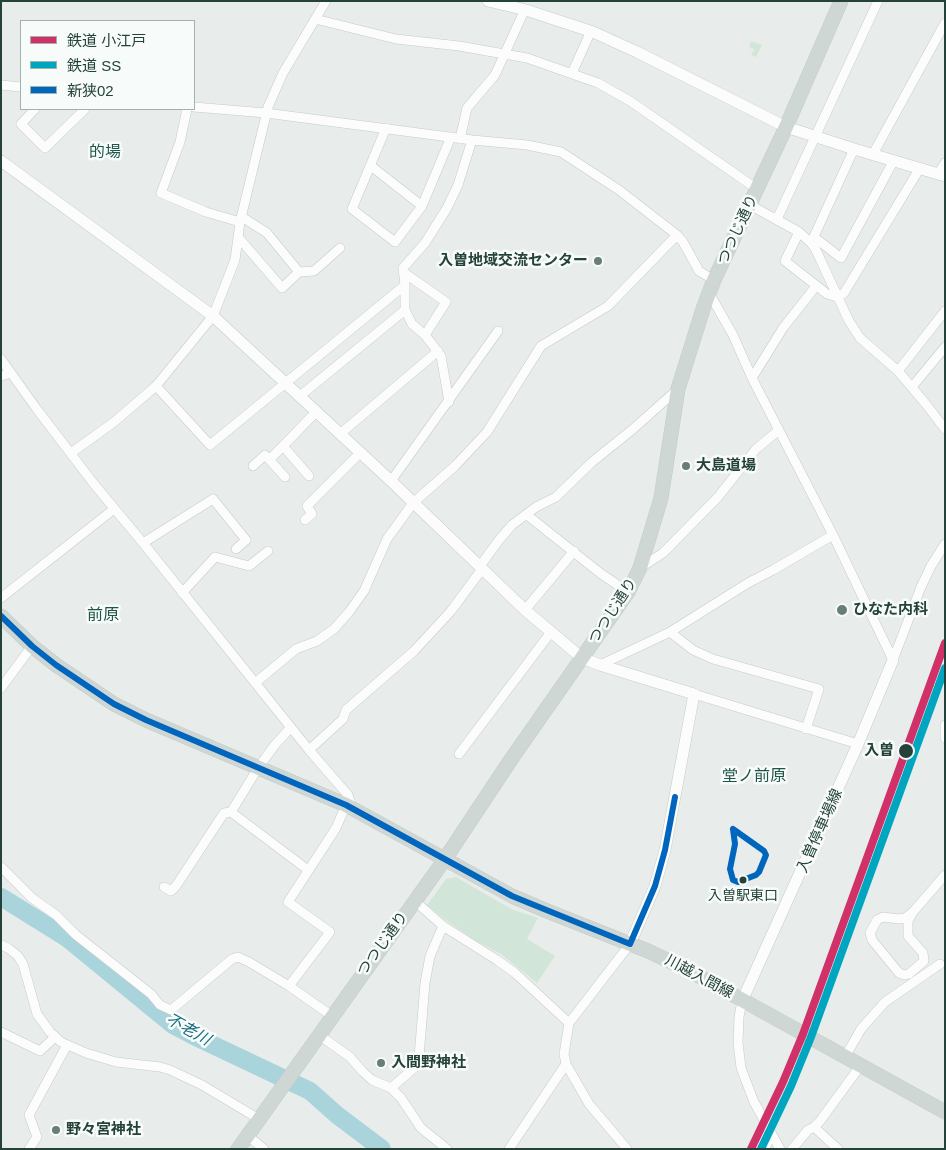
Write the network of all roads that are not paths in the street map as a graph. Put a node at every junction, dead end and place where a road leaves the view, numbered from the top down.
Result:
1 (326, 1) edge
2 (488, 1) edge
3 (841, 1) edge
4 (878, 1) edge
5 (525, 9) junction
6 (315, 19) junction
7 (945, 23) edge
8 (591, 31) junction
9 (504, 54) junction
10 (572, 73) junction
11 (1, 85) edge
12 (20, 87) edge
13 (195, 107) edge
14 (34, 110) edge
15 (84, 110) edge
16 (187, 110) edge
17 (266, 113) junction
18 (786, 127) junction
19 (386, 128) junction
20 (816, 137) junction
21 (456, 138) junction
22 (472, 140) junction
23 (854, 149) junction
24 (873, 154) junction
25 (894, 160) junction
26 (1, 161) edge
27 (945, 163) edge
28 (371, 166) junction
29 (920, 168) junction
30 (941, 175) edge
31 (757, 189) junction
32 (750, 205) junction
33 (422, 206) junction
34 (777, 219) junction
35 (241, 220) junction
36 (799, 232) junction
37 (677, 235) junction
38 (238, 237) junction
39 (812, 240) junction
40 (340, 248) dead end
41 (299, 272) junction
42 (403, 272) junction
43 (405, 285) junction
44 (816, 286) junction
45 (712, 287) junction
46 (838, 297) junction
47 (405, 310) junction
48 (945, 311) edge
49 (213, 316) junction
50 (498, 332) dead end
51 (425, 335) junction
52 (945, 347) edge
53 (438, 351) junction
54 (1, 359) edge
55 (898, 371) junction
56 (11, 373) junction
57 (1, 376) edge
58 (752, 378) junction
59 (286, 383) junction
60 (156, 386) junction
61 (912, 387) junction
62 (678, 389) junction
63 (300, 396) junction
64 (449, 402) junction
65 (316, 412) junction
66 (945, 429) edge
67 (779, 430) junction
68 (340, 434) junction
69 (283, 446) junction
70 (71, 453) junction
71 (360, 453) junction
72 (270, 459) junction
73 (253, 466) dead end
74 (285, 476) dead end
75 (309, 476) dead end
76 (391, 481) junction
77 (413, 503) junction
78 (114, 509) junction
79 (527, 515) junction
80 (305, 520) dead end
81 (833, 535) junction
82 (143, 543) junction
83 (945, 544) edge
84 (236, 549) dead end
85 (268, 551) dead end
86 (574, 551) junction
87 (481, 568) junction
88 (640, 568) junction
89 (628, 592) junction
90 (182, 593) junction
91 (1, 598) edge
92 (525, 610) junction
93 (1, 616) edge
94 (551, 632) junction
95 (670, 632) junction
96 (32, 646) junction
97 (582, 658) junction
98 (893, 660) junction
99 (600, 665) junction
100 (255, 683) junction
101 (1, 688) edge
102 (694, 694) junction
103 (945, 725) edge
104 (291, 727) junction
105 (806, 729) junction
106 (945, 738) edge
107 (858, 744) junction
108 (309, 750) junction
109 (459, 754) dead end
110 (258, 768) junction
111 (349, 806) junction
112 (231, 812) junction
113 (445, 859) junction
114 (1, 867) edge
115 (308, 870) junction
116 (945, 875) edge
117 (164, 887) dead end
118 (415, 901) junction
119 (913, 912) junction
120 (890, 918) junction
121 (443, 926) junction
122 (908, 936) junction
123 (630, 944) junction
124 (1, 945) edge
125 (940, 964) dead end
126 (289, 986) junction
127 (742, 1001) junction
128 (332, 1016) junction
129 (569, 1023) junction
130 (1, 1032) edge
131 (319, 1035) junction
132 (55, 1036) junction
133 (67, 1045) junction
134 (845, 1057) junction
135 (566, 1064) junction
136 (861, 1065) junction
137 (391, 1088) junction
138 (945, 1112) edge
139 (259, 1120) junction
140 (814, 1127) junction
141 (772, 1135) junction
142 (248, 1136) junction
143 (29, 1149) edge
144 (238, 1149) edge
145 (264, 1149) edge
146 (447, 1149) edge
147 (509, 1149) edge
148 (627, 1149) edge
149 (764, 1149) edge
150 (780, 1149) edge
151 (792, 1149) edge
152 (838, 1149) edge

1 - 6 street
2 - 5 street
3 - 18 main road, つつじ通り
4 - 20 street
5 - 8 street
5 - 9 street
6 - 9 street
6 - 17 street
7 - 24 street
8 - 10 street
8 - 18 street
9 - 10 street
9 - 21 street
10 - 31 street
11 - 12 street
13 - 17 street
14 - 15 street
16 - 35 street
17 - 19 street
17 - 35 street
18 - 20 street
18 - 31 main road, つつじ通り
19 - 21 street
19 - 28 street
20 - 23 street
20 - 34 street
21 - 22 street
21 - 33 street
22 - 37 street
22 - 42 street
23 - 24 street
23 - 39 street
24 - 25 street
25 - 29 street
25 - 39 street
26 - 49 street
27 - 30 street
28 - 33 street
28 - 33 street
29 - 30 street
29 - 46 street
31 - 32 main road, つつじ通り
32 - 34 street
32 - 45 main road, つつじ通り
34 - 36 street
35 - 38 street
35 - 41 street
36 - 39 street
36 - 44 street
37 - 45 street
37 - 77 street
38 - 41 street
38 - 49 street
39 - 46 street
40 - 41 street
42 - 43 street
42 - 51 street
43 - 47 street
43 - 59 street
44 - 46 street
44 - 58 street
45 - 58 street
45 - 62 main road, つつじ通り
46 - 55 street
47 - 51 street
47 - 63 street
48 - 55 street
49 - 59 street
49 - 60 street
50 - 64 street
51 - 53 street
52 - 61 street
53 - 64 street
53 - 68 street
54 - 56 street
55 - 61 street
56 - 57 street
56 - 70 street
58 - 67 street
59 - 60 street
59 - 63 street
60 - 70 street
61 - 66 street
62 - 79 street
62 - 88 main road, つつじ通り
63 - 65 street
64 - 76 street
65 - 68 street
65 - 69 street
67 - 81 street
67 - 88 street
68 - 71 street
69 - 72 street
69 - 75 street
70 - 78 street
71 - 76 street
71 - 80 street
72 - 73 street
72 - 74 street
76 - 77 street
77 - 87 street
77 - 100 street
78 - 82 street
78 - 91 street
79 - 86 street
79 - 87 street
81 - 95 street
81 - 98 street
82 - 84 street
82 - 90 street
83 - 98 street
85 - 90 street
86 - 89 street
86 - 92 street
87 - 92 street
87 - 108 street
88 - 89 main road, つつじ通り
89 - 97 main road, つつじ通り
90 - 100 street
92 - 94 street
93 - 96 main road, 川越入間線
94 - 97 street
94 - 109 street
95 - 99 street
95 - 105 street
96 - 101 street
96 - 110 main road, 川越入間線
97 - 99 street
97 - 113 main road, つつじ通り
98 - 107 street, 入曽停車場線
99 - 102 street
100 - 104 street
102 - 105 street
102 - 123 street
103 - 106 street
104 - 108 street
104 - 110 street
105 - 107 street
107 - 127 street, 入曽停車場線
108 - 111 street
110 - 111 main road, 川越入間線
110 - 112 street
111 - 113 main road, 川越入間線
111 - 115 street
112 - 115 street
112 - 117 street
113 - 118 main road, つつじ通り
113 - 123 main road, 川越入間線
114 - 126 street
115 - 126 street
116 - 119 street
118 - 121 street
118 - 128 main road, つつじ通り
119 - 120 street
119 - 122 street
120 - 122 street
120 - 122 street
121 - 129 street
121 - 137 street
123 - 127 main road, 川越入間線
123 - 129 street
124 - 132 street
125 - 134 street
126 - 128 street
127 - 134 main road, 川越入間線
127 - 141 street
128 - 131 main road, つつじ通り
129 - 135 street
130 - 132 street
131 - 137 street
131 - 139 main road, つつじ通り
132 - 133 street
133 - 139 street
133 - 143 street
134 - 136 main road, 川越入間線
135 - 147 street
135 - 148 street
136 - 138 main road, 川越入間線
136 - 140 street
137 - 146 street
139 - 142 main road, つつじ通り
140 - 151 street
140 - 152 street
141 - 149 street
141 - 150 street
142 - 144 main road, つつじ通り
142 - 145 street

